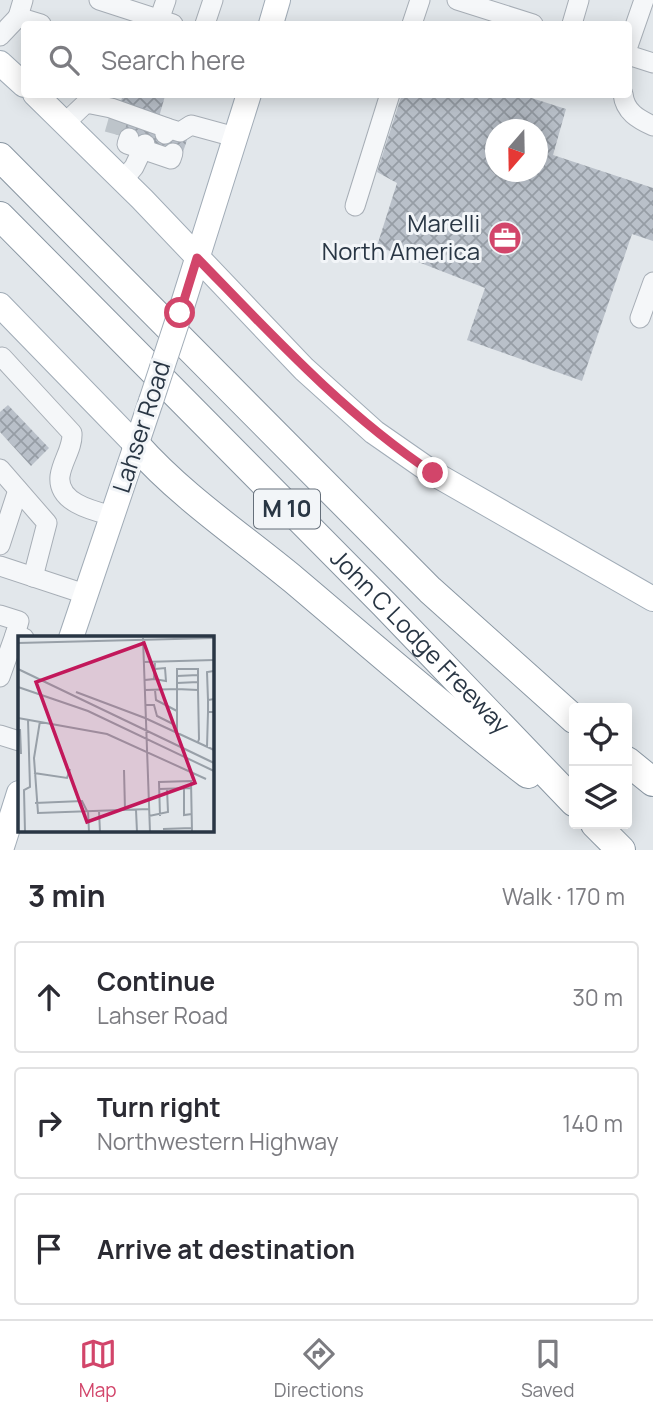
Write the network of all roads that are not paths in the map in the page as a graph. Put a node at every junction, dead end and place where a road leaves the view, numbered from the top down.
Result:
1 (99, 0) edge
2 (166, 0) edge
3 (213, 0) edge
4 (278, 0) edge
5 (420, 0) edge
6 (457, 0) edge
7 (579, 0) edge
8 (644, 0) edge
9 (21, 8) edge
10 (37, 21) edge
11 (163, 21) edge
12 (166, 21) edge
13 (206, 21) edge
14 (272, 21) edge
15 (413, 21) edge
16 (524, 21) edge
17 (573, 21) edge
18 (0, 36) edge
19 (632, 45) edge
20 (632, 57) edge
21 (0, 63) edge
22 (653, 63) edge
23 (21, 82) edge
24 (39, 98) edge
25 (248, 98) edge
26 (389, 98) edge
27 (624, 98) edge
28 (65, 123) junction
29 (653, 126) edge
30 (147, 134) junction
31 (235, 137) junction
32 (0, 157) edge
33 (122, 180) junction
34 (355, 206) dead end
35 (0, 216) edge
36 (197, 258) junction
37 (653, 282) edge
38 (0, 305) edge
39 (640, 318) dead end
40 (50, 354) junction
41 (2, 357) edge
42 (23, 380) junction
43 (136, 445) junction
44 (0, 469) edge
45 (18, 489) junction
46 (113, 516) junction
47 (0, 545) edge
48 (0, 566) edge
49 (33, 577) junction
50 (85, 594) junction
51 (653, 599) edge
52 (0, 615) edge
53 (19, 636) edge
54 (72, 636) edge
55 (18, 639) edge
56 (0, 677) edge
57 (569, 715) edge
58 (0, 735) edge
59 (18, 741) edge
60 (632, 765) edge
61 (653, 782) edge
62 (18, 796) edge
63 (569, 797) edge
64 (569, 805) edge
65 (600, 829) edge
66 (1, 850) edge
67 (621, 850) edge

1 - 11 street
2 - 12 street
3 - 13 street
4 - 14 main road
5 - 15 street
6 - 16 street
7 - 17 street
8 - 19 street
9 - 10 street
9 - 18 street
20 - 22 street
21 - 23 main road
24 - 28 main road
25 - 31 main road, Lahser Road
26 - 34 street
27 - 29 street
28 - 30 street
28 - 33 main road
30 - 31 street
30 - 33 street
31 - 36 main road, Lahser Road
32 - 57 highway, John C Lodge Freeway / M 10
33 - 36 main road
35 - 63 highway, John C Lodge Freeway / M 10
36 - 43 main road, Lahser Road, bridge
36 - 51 main road
37 - 39 street
38 - 40 main road
40 - 42 street
40 - 43 main road
41 - 42 street
42 - 46 street
43 - 46 main road, Lahser Road
43 - 64 highway
44 - 45 street
45 - 47 street
45 - 49 street
46 - 50 main road, Lahser Road
48 - 49 street
49 - 50 street
50 - 54 main road, Lahser Road
52 - 53 street
55 - 56 street
58 - 59 street
60 - 61 highway
62 - 66 main road
65 - 67 highway

